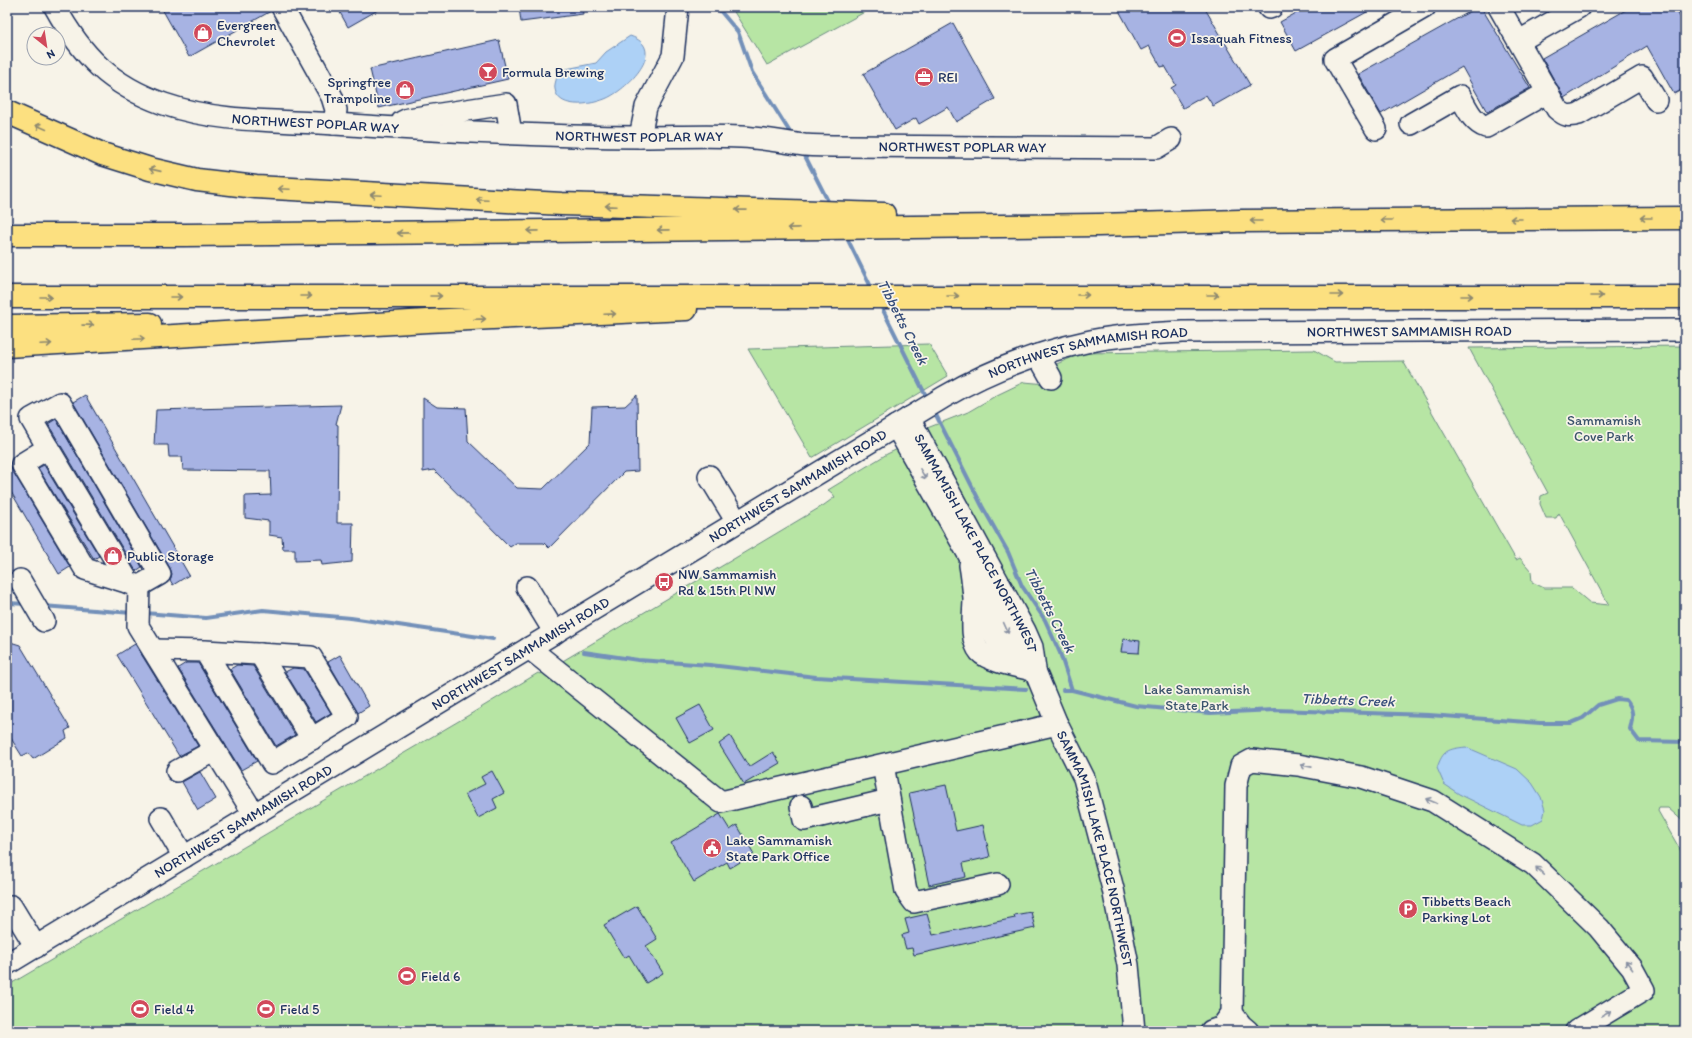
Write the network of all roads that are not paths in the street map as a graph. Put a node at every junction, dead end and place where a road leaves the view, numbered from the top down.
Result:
1 (55, 7) edge
2 (282, 7) edge
3 (678, 7) edge
4 (1499, 7) edge
5 (1579, 7) edge
6 (1418, 9) edge
7 (1519, 41) junction
8 (1548, 92) junction
9 (1656, 100) dead end
10 (7, 112) edge
11 (334, 124) junction
12 (1411, 124) dead end
13 (388, 128) junction
14 (1376, 129) dead end
15 (511, 133) junction
16 (640, 137) junction
17 (1171, 139) dead end
18 (1685, 218) edge
19 (827, 220) junction
20 (7, 236) edge
21 (866, 296) junction
22 (1685, 296) edge
23 (7, 297) edge
24 (427, 321) junction
25 (7, 326) edge
26 (1685, 330) edge
27 (7, 346) edge
28 (1038, 355) junction
29 (1051, 378) dead end
30 (909, 418) junction
31 (48, 448) junction
32 (709, 476) dead end
33 (737, 522) junction
34 (969, 556) junction
35 (20, 580) dead end
36 (527, 587) dead end
37 (987, 587) junction
38 (136, 590) junction
39 (44, 621) dead end
40 (555, 633) junction
41 (529, 648) junction
42 (153, 650) junction
43 (205, 651) junction
44 (260, 654) junction
45 (1008, 663) junction
46 (1035, 671) junction
47 (1057, 724) junction
48 (312, 739) junction
49 (215, 750) junction
50 (883, 765) junction
51 (177, 772) dead end
52 (795, 785) junction
53 (889, 800) junction
54 (254, 814) junction
55 (161, 818) dead end
56 (184, 857) junction
57 (998, 884) dead end
58 (11, 906) dead end
59 (36, 947) junction
60 (7, 964) edge
61 (1232, 1013) junction
62 (1134, 1031) edge
63 (1211, 1031) edge
64 (1248, 1031) edge
65 (1576, 1031) edge

1 - 11 street, NORTHWEST POPLAR WAY
2 - 11 street
3 - 16 street
4 - 7 street
5 - 7 street
6 - 14 street
7 - 8 street
8 - 9 street
8 - 12 street
19 -> 10 highway
11 - 13 street, NORTHWEST POPLAR WAY
13 - 15 street, NORTHWEST POPLAR WAY
13 - 15 street
15 - 16 street, NORTHWEST POPLAR WAY
16 - 17 street, NORTHWEST POPLAR WAY
18 -> 19 highway
19 -> 20 highway
21 -> 22 highway
23 -> 21 highway
24 -> 21 highway
25 -> 24 highway
27 -> 24 highway
26 - 28 street, NORTHWEST SAMMAMISH ROAD
28 - 29 street
28 - 30 street, NORTHWEST SAMMAMISH ROAD
30 - 33 street, NORTHWEST SAMMAMISH ROAD
30 -> 34 street, SAMMAMISH LAKE PLACE NORTHWEST
30 - 46 street, SAMMAMISH LAKE PLACE NORTHWEST
31 - 38 street
31 - 38 street
31 - 38 street
32 - 33 street
33 - 40 street, NORTHWEST SAMMAMISH ROAD
34 - 37 street, SAMMAMISH LAKE PLACE NORTHWEST
34 - 45 street
35 - 39 street
36 - 40 street
37 - 45 street
37 -> 46 street, SAMMAMISH LAKE PLACE NORTHWEST
38 - 42 street
40 - 41 street, NORTHWEST SAMMAMISH ROAD
41 - 52 street
41 - 54 street, NORTHWEST SAMMAMISH ROAD
42 - 43 street
42 - 49 street
43 - 44 street
43 - 48 street
44 - 48 street
44 - 48 street
45 - 46 street
46 - 47 street, SAMMAMISH LAKE PLACE NORTHWEST
47 - 50 street
47 - 62 street, SAMMAMISH LAKE PLACE NORTHWEST
49 - 51 street
49 - 54 street
50 - 52 street
50 - 53 street
52 - 53 street
53 - 57 street
54 - 56 street, NORTHWEST SAMMAMISH ROAD
55 - 56 street
56 - 59 street, NORTHWEST SAMMAMISH ROAD
58 - 59 street
59 - 60 street, NORTHWEST SAMMAMISH ROAD
61 - 63 street
61 - 64 street
65 -> 61 street

